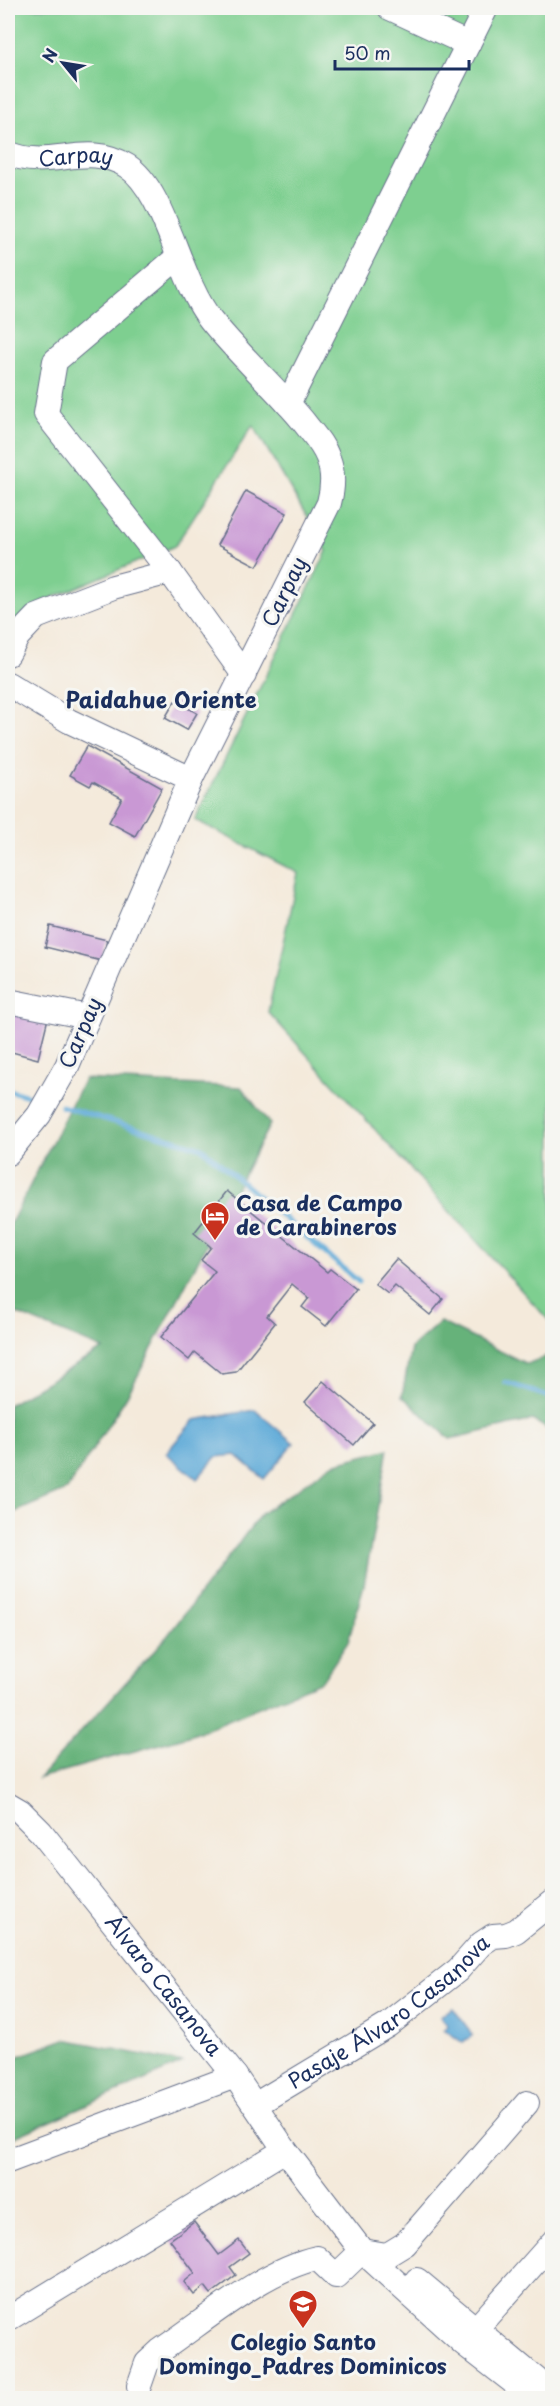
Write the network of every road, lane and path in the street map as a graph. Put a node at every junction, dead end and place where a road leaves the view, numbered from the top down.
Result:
1 (390, 8) edge
2 (486, 8) edge
3 (468, 44) junction
4 (8, 153) edge
5 (178, 257) junction
6 (288, 404) junction
7 (170, 572) junction
8 (8, 654) edge
9 (244, 675) junction
10 (8, 684) edge
11 (191, 779) junction
12 (8, 1001) edge
13 (88, 1017) junction
14 (8, 1154) edge
15 (8, 1804) edge
16 (552, 1902) edge
17 (235, 2076) junction
18 (527, 2103) dead end
19 (255, 2105) junction
20 (285, 2151) junction
21 (8, 2161) edge
22 (307, 2180) junction
23 (346, 2232) junction
24 (552, 2243) edge
25 (362, 2251) junction
26 (387, 2255) junction
27 (317, 2258) junction
28 (8, 2319) edge
29 (469, 2336) junction
30 (139, 2386) dead end
31 (534, 2398) edge
32 (550, 2398) edge

1 - 3 street
2 - 3 street
3 - 6 street
4 - 5 street, Carpay
5 - 6 street, Carpay
5 - 7 street
6 - 9 street, Carpay
7 - 8 street
7 - 9 street
9 - 11 street, Carpay
10 - 11 street
11 - 13 street, Carpay
12 - 13 street
13 - 14 street, Carpay
15 - 17 street, Álvaro Casanova
16 - 19 street, Pasaje Álvaro Casanova
17 - 19 street, Álvaro Casanova
17 - 21 street
18 - 26 street
19 - 20 street, Álvaro Casanova
20 - 22 street, Álvaro Casanova
20 - 28 street
22 - 23 street, Álvaro Casanova
22 - 26 street, Álvaro Casanova
23 - 25 street, Álvaro Casanova
23 - 27 street
24 - 29 street
25 - 26 street
25 - 27 street
25 - 29 street, Álvaro Casanova
26 - 29 street, Álvaro Casanova
27 - 30 street
29 - 31 street, Álvaro Casanova
29 - 32 street, Álvaro Casanova

